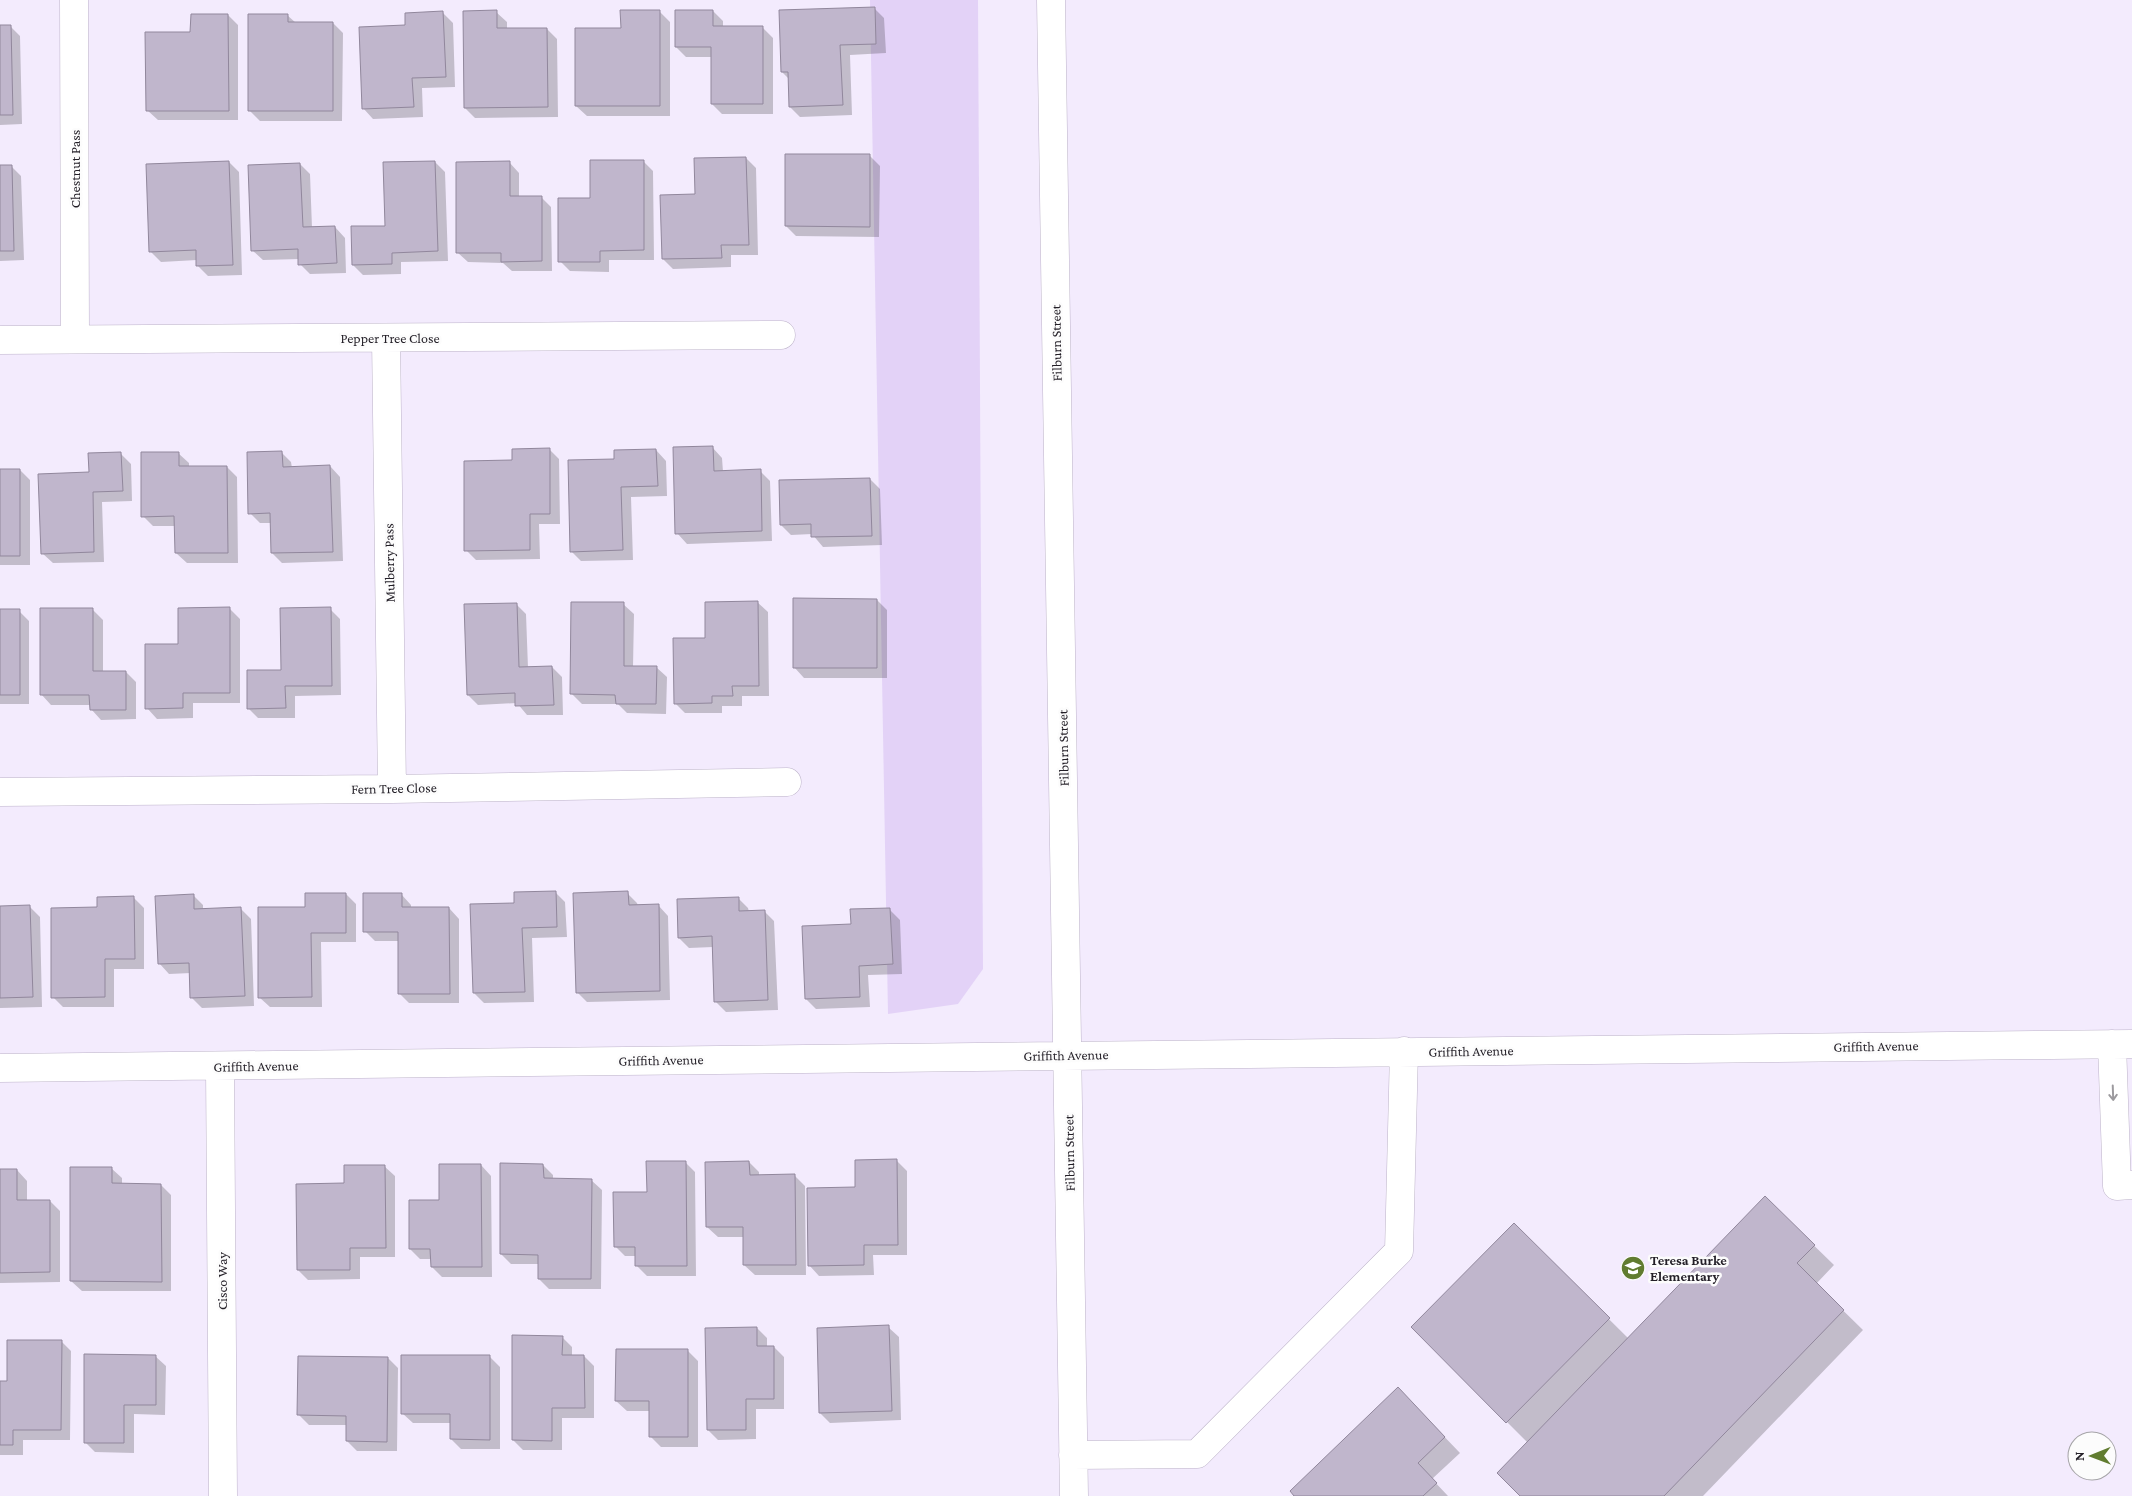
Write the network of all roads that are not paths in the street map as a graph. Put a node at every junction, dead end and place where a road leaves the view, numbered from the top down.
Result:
1 (74, 0) edge
2 (1051, 0) edge
3 (781, 335) dead end
4 (386, 338) junction
5 (75, 339) junction
6 (0, 340) edge
7 (787, 782) dead end
8 (392, 788) junction
9 (0, 792) edge
10 (2122, 1044) edge
11 (1404, 1051) junction
12 (1068, 1055) junction
13 (220, 1067) junction
14 (0, 1068) edge
15 (2132, 1186) edge
16 (1074, 1455) junction
17 (223, 1496) edge
18 (1074, 1496) edge

1 - 5 street, Chestnut Pass
2 - 12 street, Filburn Street
3 - 4 street, Pepper Tree Close
4 - 5 street, Pepper Tree Close
4 - 8 street, Mulberry Pass
5 - 6 street, Pepper Tree Close
7 - 8 street, Fern Tree Close
8 - 9 street, Fern Tree Close
10 - 11 street, Griffith Avenue
10 -> 15 street
11 - 12 street, Griffith Avenue
11 - 16 street
12 - 13 street, Griffith Avenue
12 - 16 street, Filburn Street
13 - 14 street, Griffith Avenue
13 - 17 street, Cisco Way
16 - 18 street, Filburn Street

